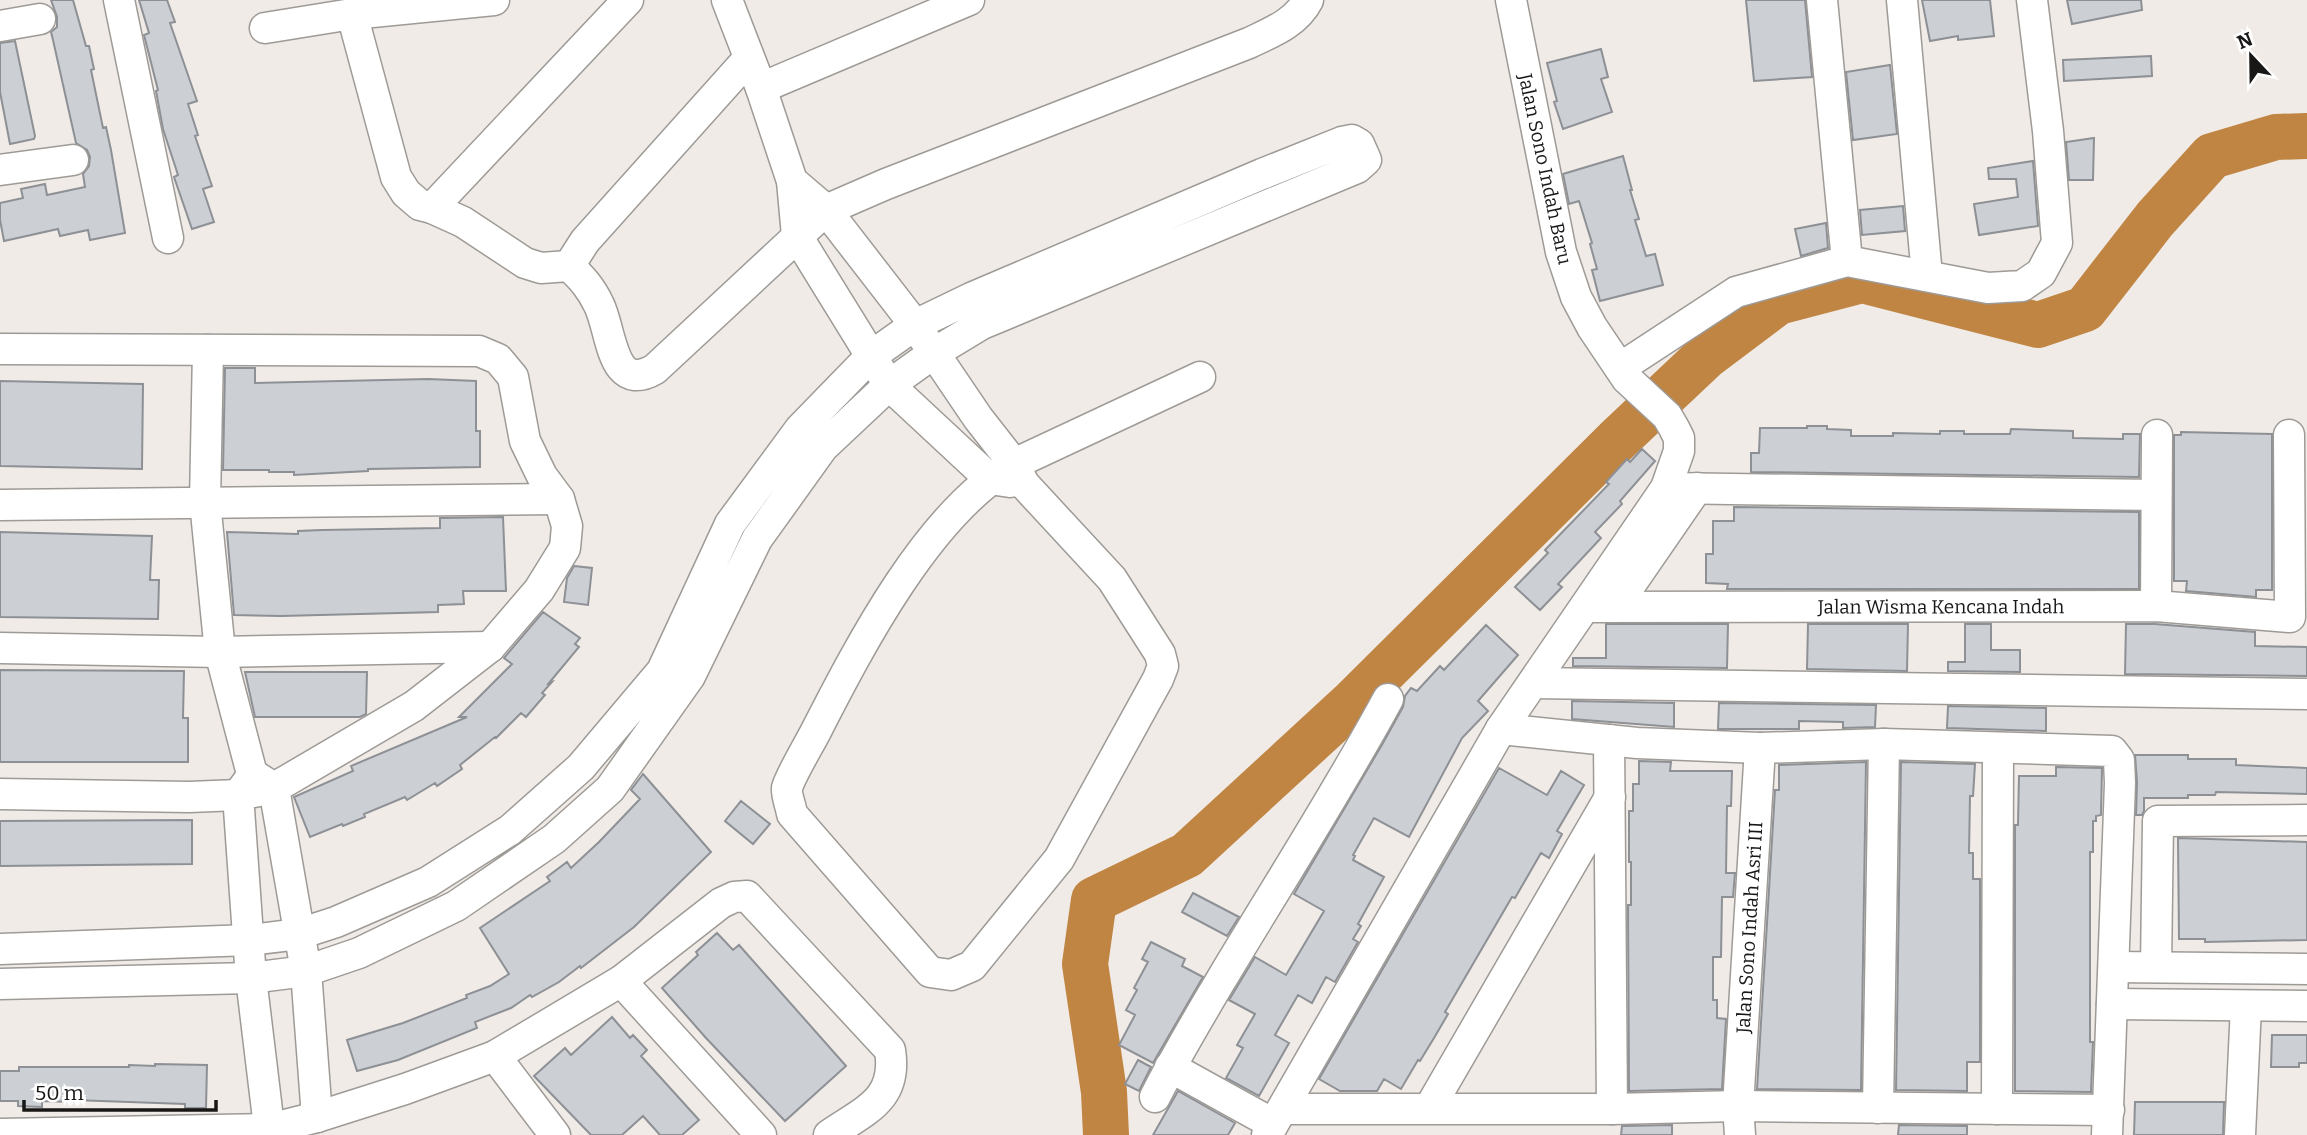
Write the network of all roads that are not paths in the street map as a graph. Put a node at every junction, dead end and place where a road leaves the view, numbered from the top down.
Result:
1 (119, 0) edge
2 (494, 0) edge
3 (628, 0) edge
4 (727, 0) edge
5 (969, 0) edge
6 (1308, 0) edge
7 (1511, 0) edge
8 (1822, 0) edge
9 (1902, 0) edge
10 (2032, 0) edge
11 (352, 14) junction
12 (40, 19) dead end
13 (0, 26) edge
14 (265, 28) dead end
15 (749, 58) junction
16 (761, 88) junction
17 (73, 160) dead end
18 (0, 170) edge
19 (792, 181) junction
20 (432, 208) junction
21 (826, 210) junction
22 (797, 236) junction
23 (168, 238) dead end
24 (1132, 245) junction
25 (1847, 261) junction
26 (569, 266) junction
27 (1927, 276) junction
28 (915, 325) junction
29 (0, 349) edge
30 (208, 350) junction
31 (934, 353) junction
32 (870, 356) junction
33 (1624, 373) junction
34 (1200, 377) dead end
35 (890, 385) junction
36 (2157, 435) dead end
37 (2289, 435) dead end
38 (1009, 476) junction
39 (1666, 488) junction
40 (1697, 488) junction
41 (2156, 495) junction
42 (2298, 498) edge
43 (559, 499) junction
44 (205, 502) junction
45 (0, 505) edge
46 (2156, 606) junction
47 (1601, 607) junction
48 (2298, 624) edge
49 (490, 647) junction
50 (0, 648) edge
51 (220, 652) junction
52 (1533, 683) junction
53 (2307, 694) edge
54 (1388, 699) dead end
55 (1501, 729) junction
56 (1609, 740) junction
57 (1884, 744) junction
58 (1760, 748) junction
59 (1998, 749) junction
60 (255, 786) junction
61 (0, 794) edge
62 (1610, 797) junction
63 (2119, 820) junction
64 (2307, 820) edge
65 (2158, 821) junction
66 (299, 934) junction
67 (250, 940) junction
68 (0, 949) edge
69 (2114, 967) junction
70 (2157, 967) junction
71 (2307, 969) edge
72 (306, 971) junction
73 (251, 978) junction
74 (621, 981) junction
75 (0, 984) edge
76 (2112, 1004) junction
77 (2246, 1006) junction
78 (2307, 1006) edge
79 (495, 1056) junction
80 (1170, 1067) junction
81 (1155, 1097) dead end
82 (1430, 1107) junction
83 (1878, 1108) junction
84 (1612, 1109) junction
85 (1997, 1109) junction
86 (317, 1117) junction
87 (1739, 1121) edge
88 (1274, 1123) edge
89 (2108, 1123) edge
90 (270, 1132) edge
91 (0, 1134) edge
92 (555, 1135) edge
93 (761, 1135) edge
94 (829, 1135) edge
95 (2241, 1135) edge

1 - 23 street
2 - 11 street
3 - 20 street
4 - 15 street
5 - 16 street
6 - 21 street
7 - 33 street, Jalan Sono Indah Baru
8 - 25 street
9 - 27 street
10 - 27 street
11 - 14 street
11 - 20 street
12 - 13 street
15 - 16 street
15 - 26 street
16 - 19 street
17 - 18 street
19 - 21 street
19 - 22 street
20 - 26 street
21 - 22 street
21 - 28 street
22 - 26 street
22 - 32 street
24 - 24 street
24 - 28 street
24 - 31 street
25 - 27 street
25 - 33 street
28 - 31 street
28 - 32 street
29 - 30 street
30 - 43 street
30 - 44 street
31 - 35 street
31 - 38 street
32 - 35 street
32 - 66 street
33 - 39 street, Jalan Sono Indah Baru
34 - 38 street
35 - 38 street
35 - 72 street
36 - 41 street
37 - 42 street
38 - 38 street
39 - 40 street
39 - 47 street
40 - 41 street
40 - 47 street
41 - 46 street
42 - 48 street
43 - 44 street
43 - 49 street
44 - 45 street
44 - 51 street
46 - 47 street, Jalan Wisma Kencana Indah
46 - 48 street, Jalan Wisma Kencana Indah
47 - 52 street
49 - 51 street
49 - 60 street
50 - 51 street
51 - 60 street
52 - 53 street
52 - 55 street
54 - 80 street
55 - 56 street
55 - 88 street
56 - 58 street
56 - 62 street
57 - 58 street
57 - 59 street
57 - 83 street
58 - 87 street, Jalan Sono Indah Asri III
59 - 63 street
59 - 85 street
60 - 61 street
60 - 66 street
60 - 67 street
62 - 82 street
62 - 84 street
63 - 65 street
63 - 69 street
64 - 65 street
65 - 70 street
66 - 67 street
66 - 72 street
67 - 68 street
67 - 73 street
69 - 70 street
69 - 76 street
70 - 71 street
72 - 73 street
72 - 86 street
73 - 75 street
73 - 90 street
74 - 79 street
74 - 93 street
74 - 94 street
76 - 77 street
76 - 89 street
77 - 78 street
77 - 95 street
79 - 86 street
79 - 92 street
80 - 81 street
80 - 88 street
82 - 84 street
82 - 88 street
83 - 85 street
83 - 87 street
84 - 87 street
85 - 89 street
86 - 90 street
90 - 91 street

